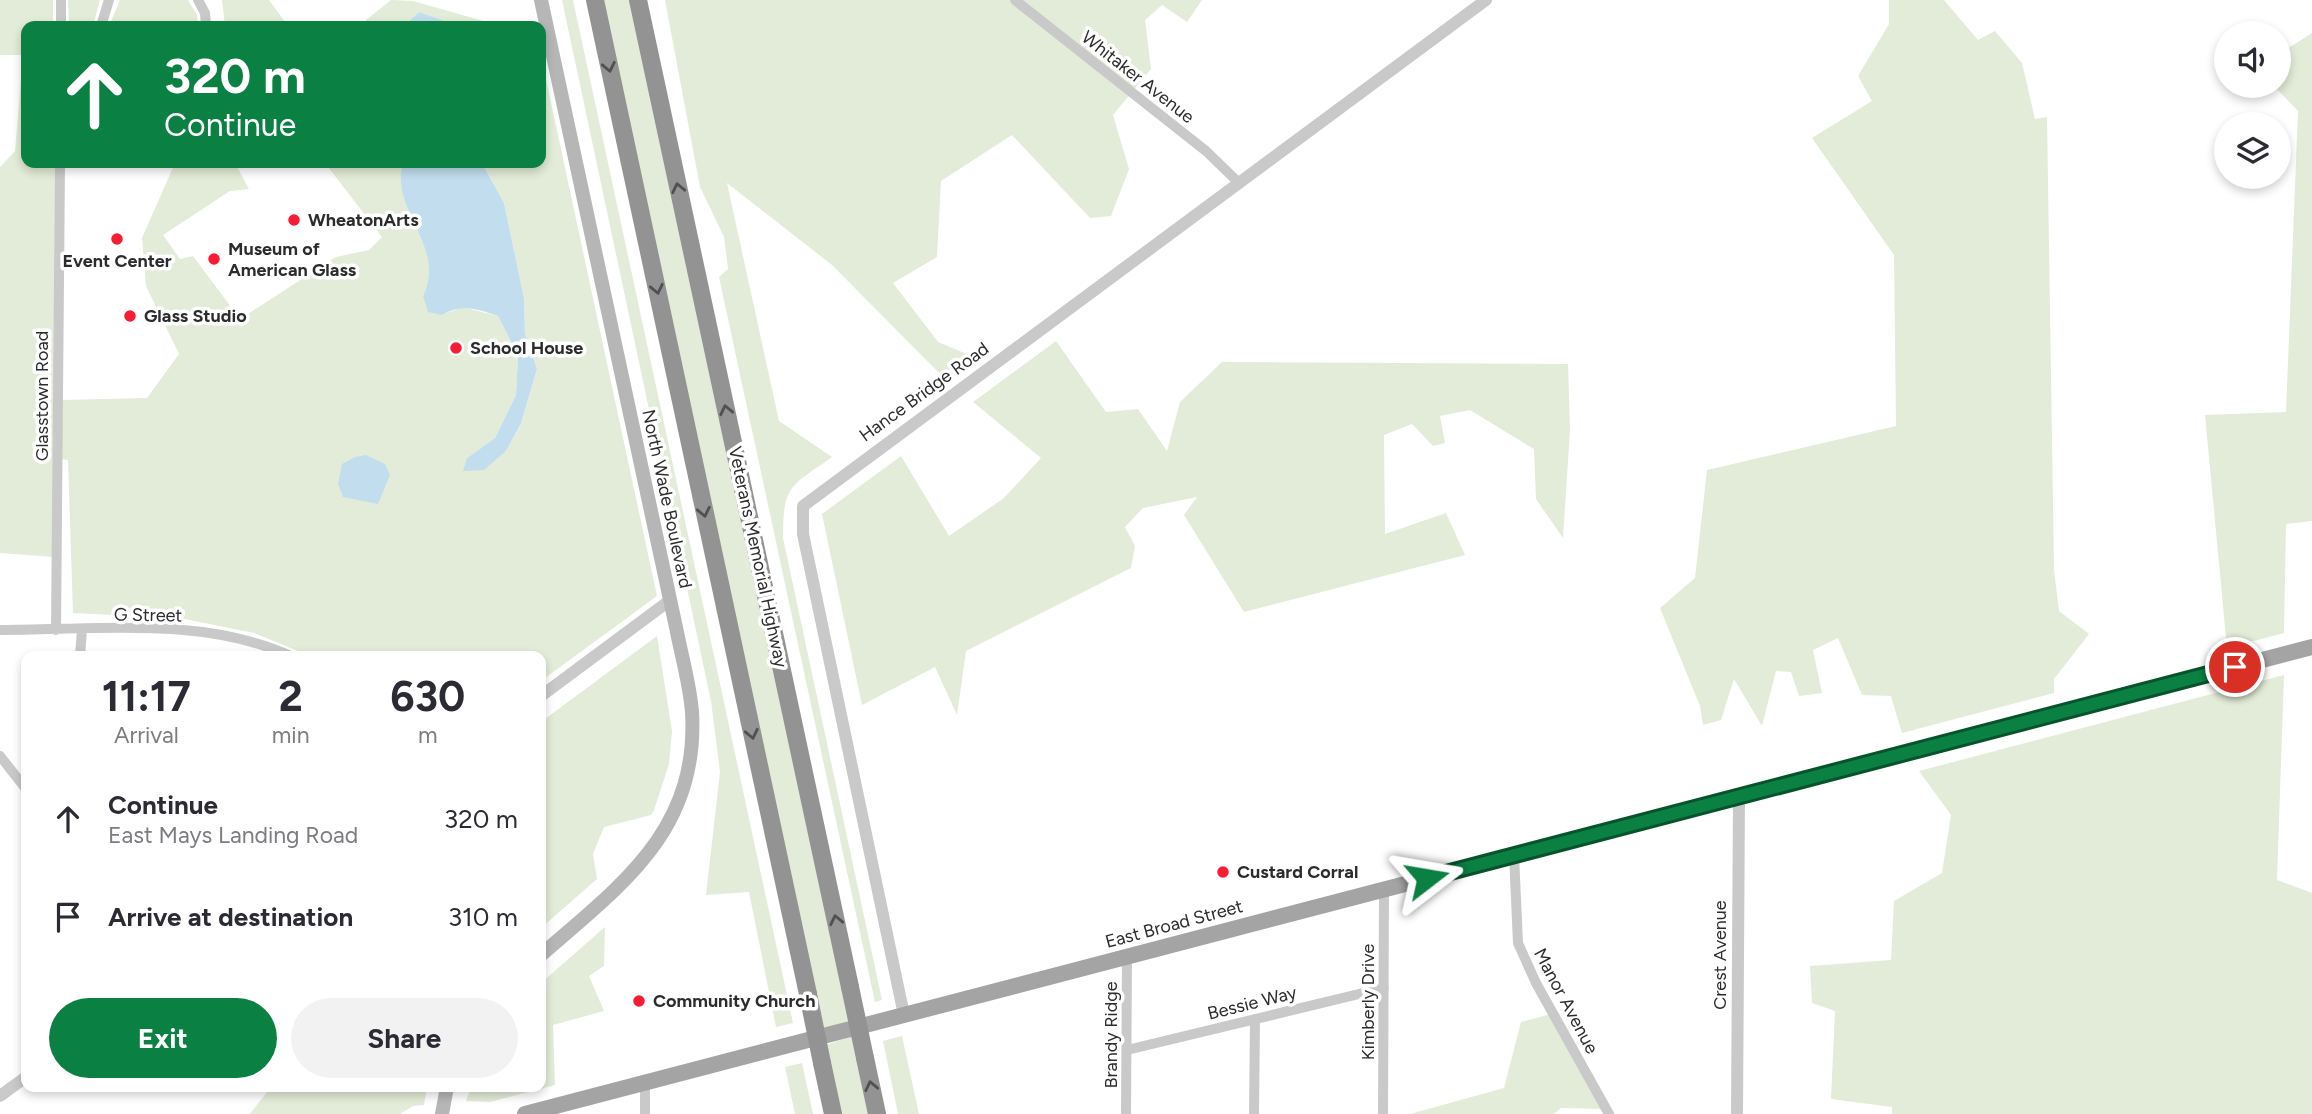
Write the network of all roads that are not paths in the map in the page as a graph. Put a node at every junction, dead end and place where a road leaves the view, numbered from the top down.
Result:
1 (61, 0) edge
2 (109, 0) edge
3 (198, 0) edge
4 (541, 0) edge
5 (595, 0) edge
6 (638, 0) edge
7 (1015, 0) edge
8 (1486, 0) edge
9 (61, 21) edge
10 (103, 21) edge
11 (206, 21) edge
12 (545, 21) edge
13 (546, 23) edge
14 (60, 168) edge
15 (1238, 182) junction
16 (669, 601) junction
17 (0, 630) edge
18 (55, 630) junction
19 (82, 630) junction
20 (2312, 647) edge
21 (80, 651) edge
22 (278, 651) edge
23 (546, 692) edge
24 (0, 756) edge
25 (21, 783) edge
26 (1739, 797) junction
27 (1514, 855) junction
28 (1384, 889) junction
29 (546, 951) edge
30 (1127, 956) junction
31 (1384, 988) junction
32 (904, 1015) junction
33 (1255, 1019) junction
34 (1126, 1050) junction
35 (21, 1081) edge
36 (645, 1083) junction
37 (446, 1092) edge
38 (0, 1096) edge
39 (442, 1114) edge
40 (525, 1114) edge
41 (645, 1114) edge
42 (833, 1114) edge
43 (877, 1114) edge
44 (1126, 1114) edge
45 (1254, 1114) edge
46 (1383, 1114) edge
47 (1609, 1114) edge
48 (1737, 1114) edge

1 - 9 street
2 - 10 street
3 - 11 street
4 - 12 main road, North Wade Boulevard
5 -> 42 highway, bridge
43 -> 6 highway, Veterans Memorial Highway, bridge
7 - 15 street, Whitaker Avenue
8 - 15 street, Hance Bridge Road
13 - 16 main road, North Wade Boulevard
14 - 18 street, Glasstown Road
15 - 32 street, Hance Bridge Road
16 - 23 street
16 - 29 main road, North Wade Boulevard
17 - 18 street, G Street
18 - 19 street, G Street
19 - 21 street
19 - 22 street, G Street
20 - 26 main road, East Broad Street
24 - 25 street
26 - 27 main road, East Broad Street
26 - 48 street, Crest Avenue
27 - 28 main road, East Broad Street
27 - 47 street, Manor Avenue
28 - 30 main road, East Broad Street
28 - 31 street, Kimberly Drive
30 - 32 main road, East Broad Street
30 - 34 street, Brandy Ridge
31 - 33 street, Bessie Way
31 - 46 street, Kimberly Drive
32 - 36 main road, East Broad Street
33 - 34 street, Bessie Way
33 - 45 street
34 - 44 street, Brandy Ridge
35 - 38 street
36 - 40 main road, East Broad Street
36 - 41 street
37 - 39 main road

